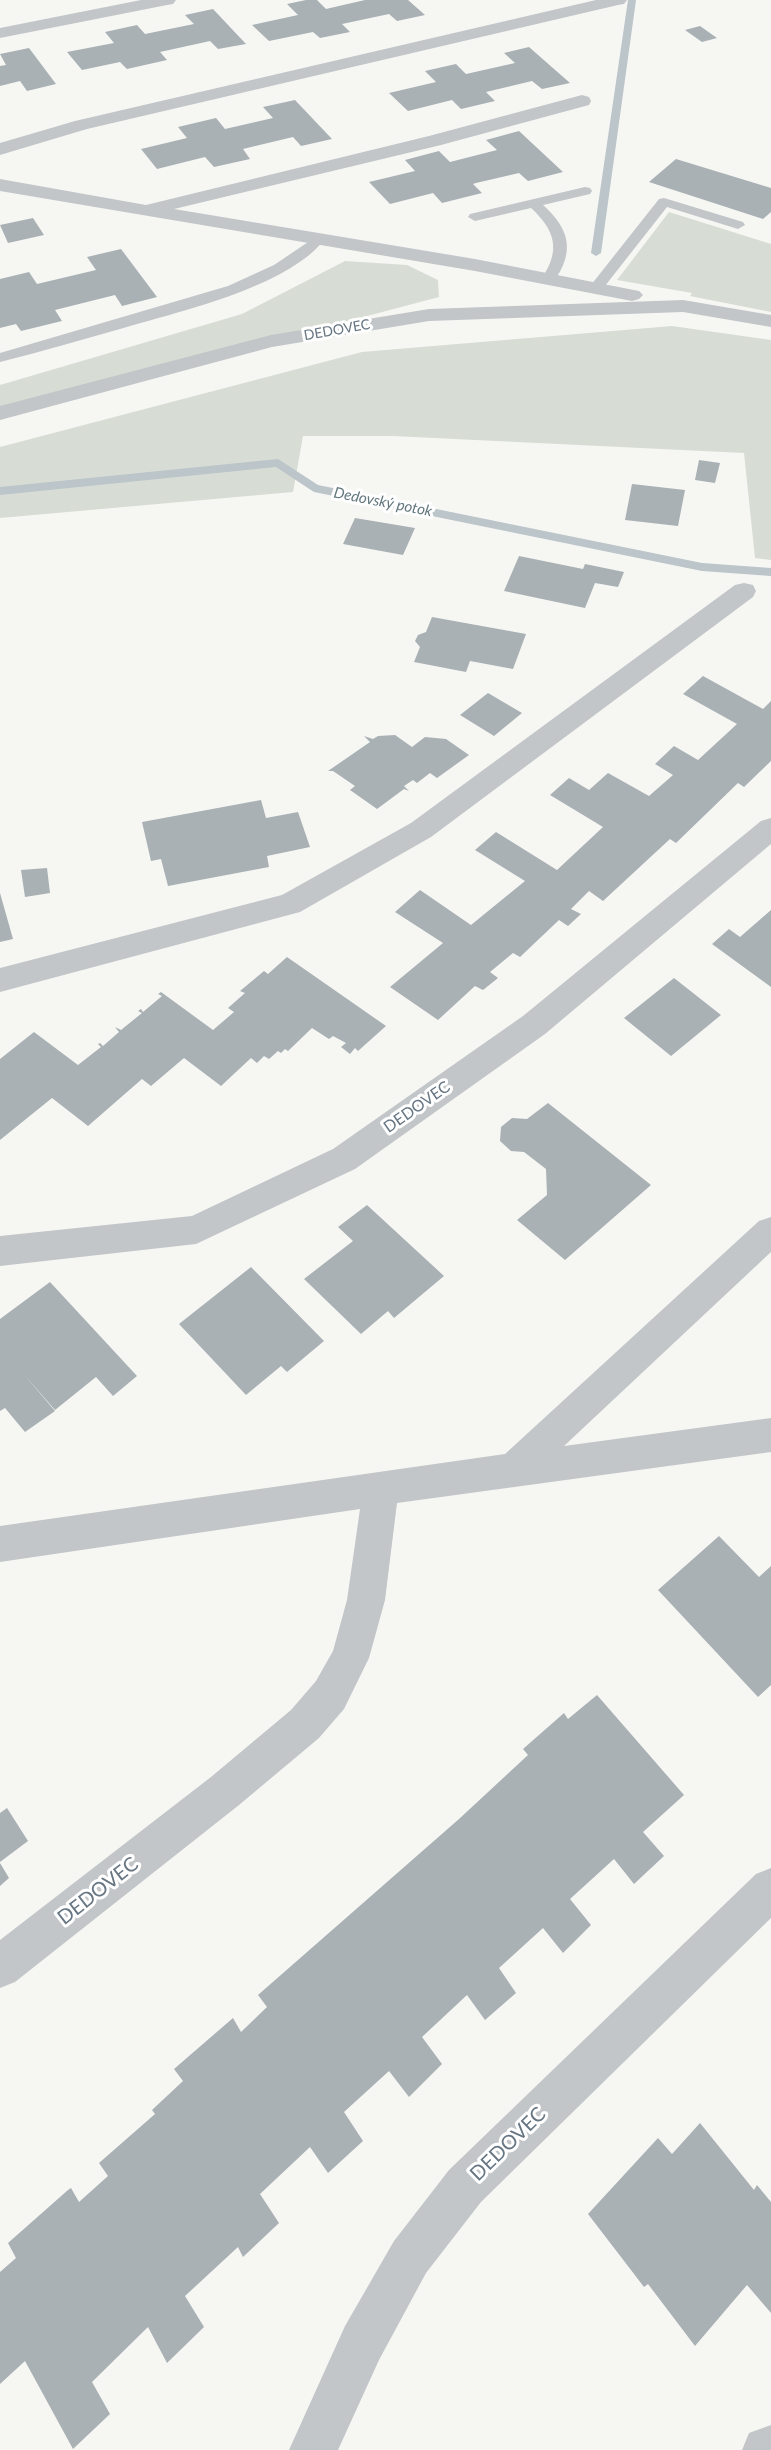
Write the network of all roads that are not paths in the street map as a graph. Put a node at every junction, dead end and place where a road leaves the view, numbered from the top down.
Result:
1 (167, 0) edge
2 (618, 0) edge
3 (0, 20) edge
4 (45, 23) junction
5 (0, 33) edge
6 (582, 101) dead end
7 (0, 149) edge
8 (0, 185) edge
9 (585, 191) dead end
10 (533, 203) junction
11 (141, 211) junction
12 (475, 218) dead end
13 (738, 225) dead end
14 (317, 240) junction
15 (433, 257) junction
16 (549, 278) junction
17 (596, 288) junction
18 (683, 306) junction
19 (429, 315) junction
20 (771, 321) edge
21 (0, 358) edge
22 (0, 412) edge
23 (744, 591) dead end
24 (771, 828) edge
25 (0, 980) edge
26 (771, 1231) edge
27 (0, 1251) edge
28 (771, 1435) edge
29 (511, 1472) junction
30 (381, 1488) junction
31 (0, 1544) edge
32 (771, 1889) edge
33 (0, 1967) edge
34 (771, 2449) edge
35 (313, 2450) edge
36 (766, 2450) edge

1 - 4 street
2 - 7 street
3 - 4 street
4 - 5 street
6 - 11 street, DEDOVEC
8 - 11 street, DEDOVEC
9 - 10 lane
10 - 12 lane
10 - 16 lane
11 - 14 street, DEDOVEC
13 - 17 lane
14 - 15 street, DEDOVEC
14 - 21 lane
15 - 16 street, DEDOVEC
15 - 19 street
16 - 17 street, DEDOVEC
17 - 18 street, DEDOVEC
18 - 19 street, DEDOVEC
18 - 20 street, DEDOVEC
19 - 22 street, DEDOVEC
23 - 25 street
24 - 27 street, DEDOVEC
26 - 29 street
28 - 29 street
29 - 30 street
30 - 31 street
30 - 33 street, DEDOVEC
32 - 35 street, DEDOVEC
34 - 36 street

